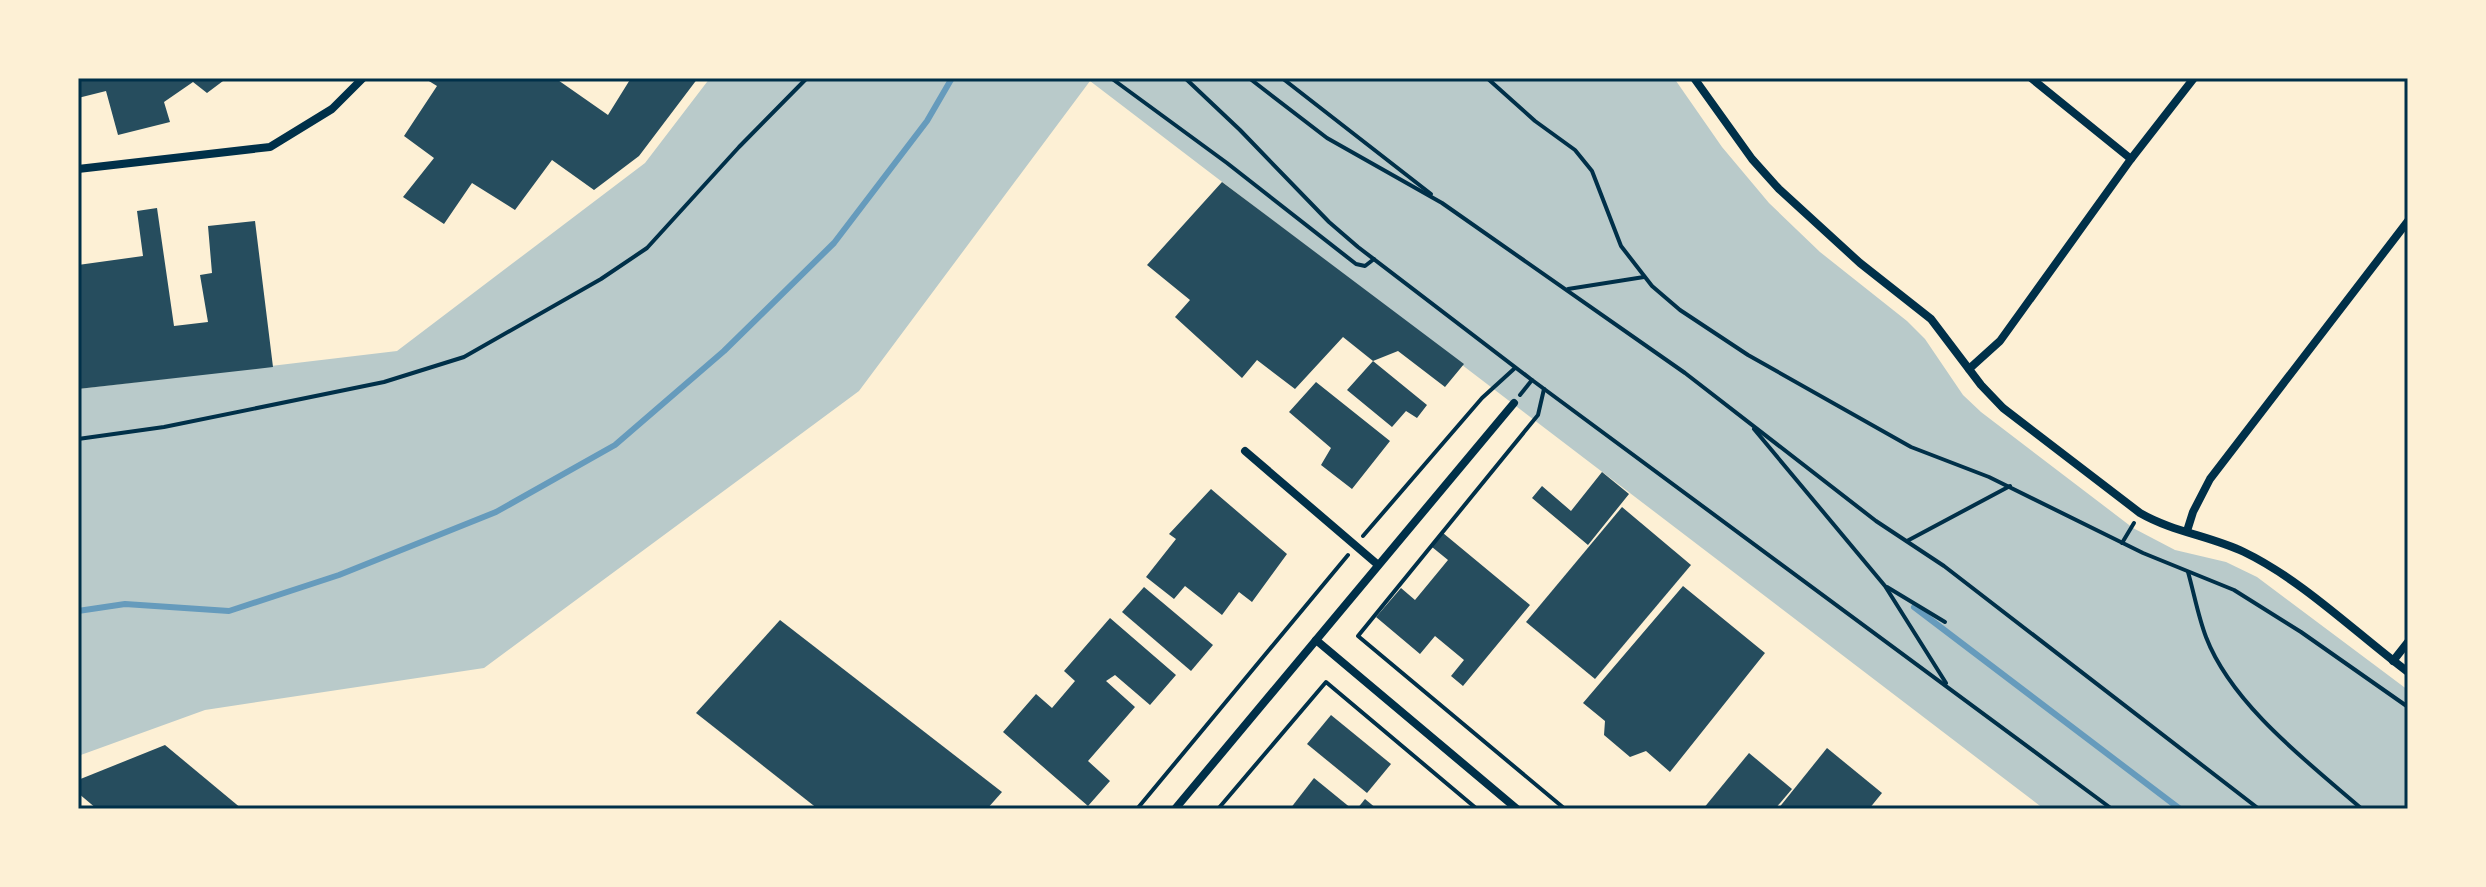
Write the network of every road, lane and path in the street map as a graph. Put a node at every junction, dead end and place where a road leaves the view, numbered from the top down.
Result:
1 (363, 78) edge
2 (807, 78) edge
3 (1111, 78) edge
4 (1185, 78) edge
5 (1249, 78) edge
6 (1282, 78) edge
7 (1487, 78) edge
8 (1694, 78) edge
9 (2031, 78) edge
10 (2194, 78) edge
11 (2131, 159) junction
12 (78, 169) edge
13 (1442, 203) junction
14 (2408, 221) edge
15 (1374, 259) junction
16 (1644, 277) junction
17 (1566, 289) junction
18 (1516, 367) junction
19 (1969, 369) junction
20 (1544, 389) junction
21 (1514, 403) dead end
22 (1747, 421) junction
23 (78, 439) edge
24 (1245, 451) dead end
25 (2010, 486) junction
26 (2187, 531) junction
27 (1907, 541) junction
28 (1356, 545) junction
29 (1377, 564) junction
30 (2188, 572) junction
31 (1885, 586) junction
32 (1945, 622) dead end
33 (1316, 640) junction
34 (2408, 642) edge
35 (2393, 661) junction
36 (2408, 672) edge
37 (1949, 688) junction
38 (2408, 707) edge
39 (1137, 809) edge
40 (1175, 809) edge
41 (1218, 809) edge
42 (1477, 809) edge
43 (1517, 809) edge
44 (1565, 809) edge
45 (2112, 809) edge
46 (2259, 809) edge
47 (2362, 809) edge

1 - 12 street
2 - 23 path
3 - 15 path
4 - 15 path
5 - 13 path
6 - 13 path
7 - 16 path
8 - 19 street
9 - 11 street
10 - 11 street
11 - 19 street
13 - 17 path
14 - 26 street
15 - 18 path
16 - 17 path
16 - 25 path
17 - 22 path
18 - 20 path
18 - 28 path
19 - 26 street
20 - 37 path
20 - 44 path
21 - 29 street
22 - 27 path
22 - 31 path
24 - 28 street
25 - 27 path
25 - 30 path
26 - 35 street
27 - 46 path
28 - 29 street
28 - 39 path
29 - 33 street
30 - 38 path
30 - 47 path
31 - 32 path
31 - 37 path
33 - 40 street
33 - 43 street
34 - 35 street
35 - 36 street
37 - 45 path
41 - 42 path

